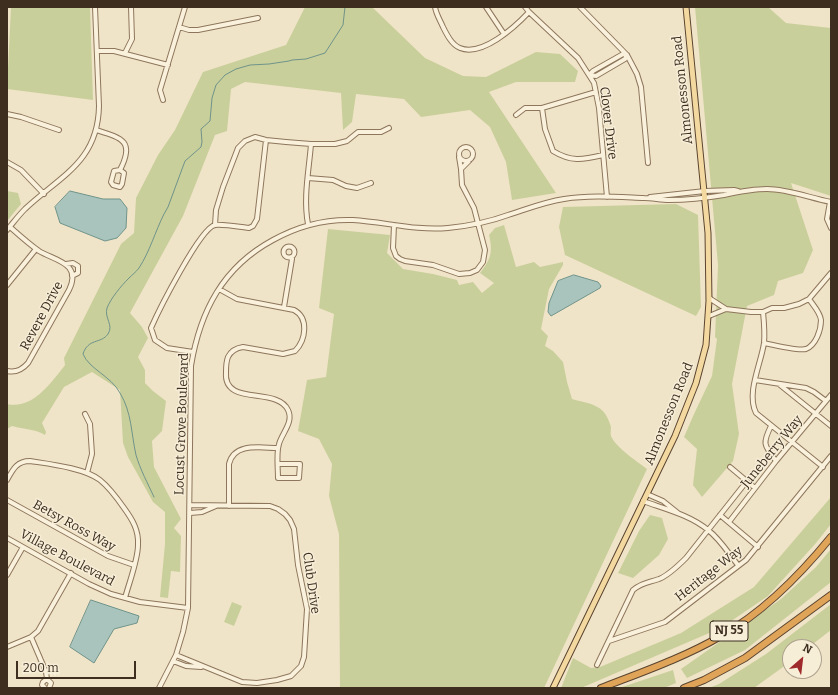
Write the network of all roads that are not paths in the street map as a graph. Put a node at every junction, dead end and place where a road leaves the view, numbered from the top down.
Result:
1 (95, 7) edge
2 (131, 7) edge
3 (185, 7) edge
4 (435, 7) edge
5 (486, 7) edge
6 (525, 7) edge
7 (580, 7) edge
8 (686, 7) edge
9 (529, 12) junction
10 (258, 18) dead end
11 (179, 27) junction
12 (504, 34) junction
13 (97, 51) junction
14 (125, 53) junction
15 (627, 55) junction
16 (168, 65) junction
17 (589, 75) junction
18 (596, 92) junction
19 (163, 100) dead end
20 (542, 108) junction
21 (7, 114) edge
22 (516, 115) dead end
23 (389, 128) dead end
24 (59, 130) dead end
25 (96, 130) junction
26 (266, 140) junction
27 (311, 144) junction
28 (603, 155) junction
29 (459, 156) junction
30 (470, 160) junction
31 (7, 162) edge
32 (648, 163) dead end
33 (461, 169) junction
34 (120, 170) dead end
35 (308, 178) junction
36 (371, 183) dead end
37 (705, 191) junction
38 (740, 192) junction
39 (44, 194) junction
40 (607, 197) junction
41 (705, 197) junction
42 (645, 198) junction
43 (830, 202) edge
44 (308, 224) junction
45 (479, 224) junction
46 (215, 225) junction
47 (394, 225) junction
48 (831, 228) edge
49 (8, 229) edge
50 (36, 249) junction
51 (291, 256) dead end
52 (66, 264) junction
53 (831, 273) edge
54 (72, 276) junction
55 (7, 285) edge
56 (219, 289) junction
57 (709, 298) junction
58 (809, 298) junction
59 (284, 307) junction
60 (726, 309) junction
61 (763, 312) junction
62 (709, 316) junction
63 (764, 343) junction
64 (193, 352) junction
65 (7, 371) edge
66 (755, 380) junction
67 (779, 384) junction
68 (831, 395) edge
69 (826, 401) junction
70 (85, 414) dead end
71 (816, 414) junction
72 (772, 426) junction
73 (831, 426) edge
74 (792, 442) junction
75 (278, 448) junction
76 (831, 456) edge
77 (776, 460) junction
78 (278, 464) junction
79 (823, 467) junction
80 (730, 468) dead end
81 (87, 472) junction
82 (7, 480) edge
83 (747, 481) junction
84 (755, 488) junction
85 (646, 494) junction
86 (7, 500) edge
87 (643, 500) junction
88 (190, 505) junction
89 (217, 506) junction
90 (229, 506) junction
91 (190, 513) junction
92 (680, 514) junction
93 (720, 515) junction
94 (729, 522) junction
95 (708, 530) junction
96 (831, 537) edge
97 (7, 538) edge
98 (23, 546) junction
99 (758, 547) junction
100 (134, 565) junction
101 (738, 566) junction
102 (71, 574) junction
103 (7, 575) edge
104 (831, 595) edge
105 (125, 598) junction
106 (188, 608) junction
107 (31, 637) junction
108 (609, 641) junction
109 (7, 647) edge
110 (176, 655) junction
111 (173, 661) junction
112 (597, 665) dead end
113 (205, 667) junction
114 (47, 679) junction
115 (554, 687) edge
116 (45, 688) edge
117 (49, 688) edge
118 (159, 688) edge
119 (602, 688) edge
120 (684, 688) edge

1 - 13 street
2 - 14 street
3 - 11 street
4 - 12 street
5 - 12 street
6 - 9 street, Clover Drive
7 - 15 street
8 - 37 main road, Almonesson Road
9 - 12 street
9 - 17 street, Clover Drive
10 - 11 street
11 - 16 street
13 - 14 street
13 - 25 street
14 - 16 street
15 - 17 street
15 - 32 street
16 - 19 street
17 - 18 street, Clover Drive
18 - 20 street
18 - 28 street, Clover Drive
20 - 22 street
20 - 28 street
21 - 24 street
23 - 27 street
25 - 34 street
25 - 39 street
26 - 27 street
26 - 46 street
26 - 46 street
27 - 35 street
28 - 40 street, Clover Drive
29 - 30 street
29 - 30 street
29 - 33 street
30 - 33 street
31 - 39 street
33 - 45 street
35 - 36 street
35 - 44 street
37 - 38 street
37 - 41 main road, Almonesson Road
37 - 42 street
38 - 41 street
38 - 43 street
39 - 49 street
40 - 42 street, Locust Grove Boulevard
40 - 45 street, Locust Grove Boulevard
41 - 42 street
41 - 57 main road, Almonesson Road
43 - 48 street
44 - 47 street, Locust Grove Boulevard
44 - 56 street, Locust Grove Boulevard
45 - 47 street, Locust Grove Boulevard
45 - 47 street
46 - 64 street
49 - 50 street, Revere Drive
50 - 52 street, Revere Drive
50 - 55 street
51 - 59 street
52 - 54 street, Revere Drive
52 - 54 street, Revere Drive
53 - 58 street
54 - 65 street, Revere Drive
56 - 59 street
56 - 64 street, Locust Grove Boulevard
57 - 60 street
57 - 62 main road, Almonesson Road
58 - 61 street
58 - 63 street
59 - 75 street
60 - 61 street
60 - 62 street
61 - 63 street
62 - 85 main road, Almonesson Road
63 - 66 street
64 - 88 street, Locust Grove Boulevard
66 - 67 street
66 - 72 street
67 - 69 street
67 - 71 street
68 - 69 street, Juneberry Way
69 - 71 street, Juneberry Way
70 - 81 street
71 - 73 street
71 - 74 street, Juneberry Way
72 - 74 street
72 - 77 street
74 - 77 street, Juneberry Way
74 - 79 street
75 - 78 street
75 - 90 street
76 - 79 street, Heritage Way
77 - 84 street, Juneberry Way
78 - 78 street
79 - 99 street, Heritage Way
80 - 83 street
81 - 82 street
81 - 100 street
83 - 84 street
83 - 93 street
84 - 94 street, Juneberry Way
85 - 87 main road, Almonesson Road
85 - 92 street
86 - 100 street, Betsy Ross Way
87 - 92 street
87 - 115 main road, Almonesson Road
88 - 89 street, Club Drive
88 - 91 street, Locust Grove Boulevard
89 - 90 street, Club Drive
89 - 91 street
90 - 113 street, Club Drive
91 - 106 street, Locust Grove Boulevard
92 - 95 street
93 - 94 street
93 - 95 street
94 - 99 street
95 - 101 street
95 - 108 street
96 - 119 highway, NJ 55
97 - 98 street, Village Boulevard
98 - 102 street, Village Boulevard
98 - 103 street
99 - 101 street, Heritage Way
100 - 105 street
101 - 108 street, Heritage Way
102 - 105 street, Village Boulevard
102 - 107 street
104 - 120 highway, NJ 55
105 - 106 street, Village Boulevard
106 - 110 street, Locust Grove Boulevard
107 - 109 street
107 - 114 street
108 - 112 street
110 - 111 street, Locust Grove Boulevard
110 - 113 street, Club Drive
111 - 113 street
111 - 118 street, Locust Grove Boulevard
114 - 116 street
114 - 117 street

